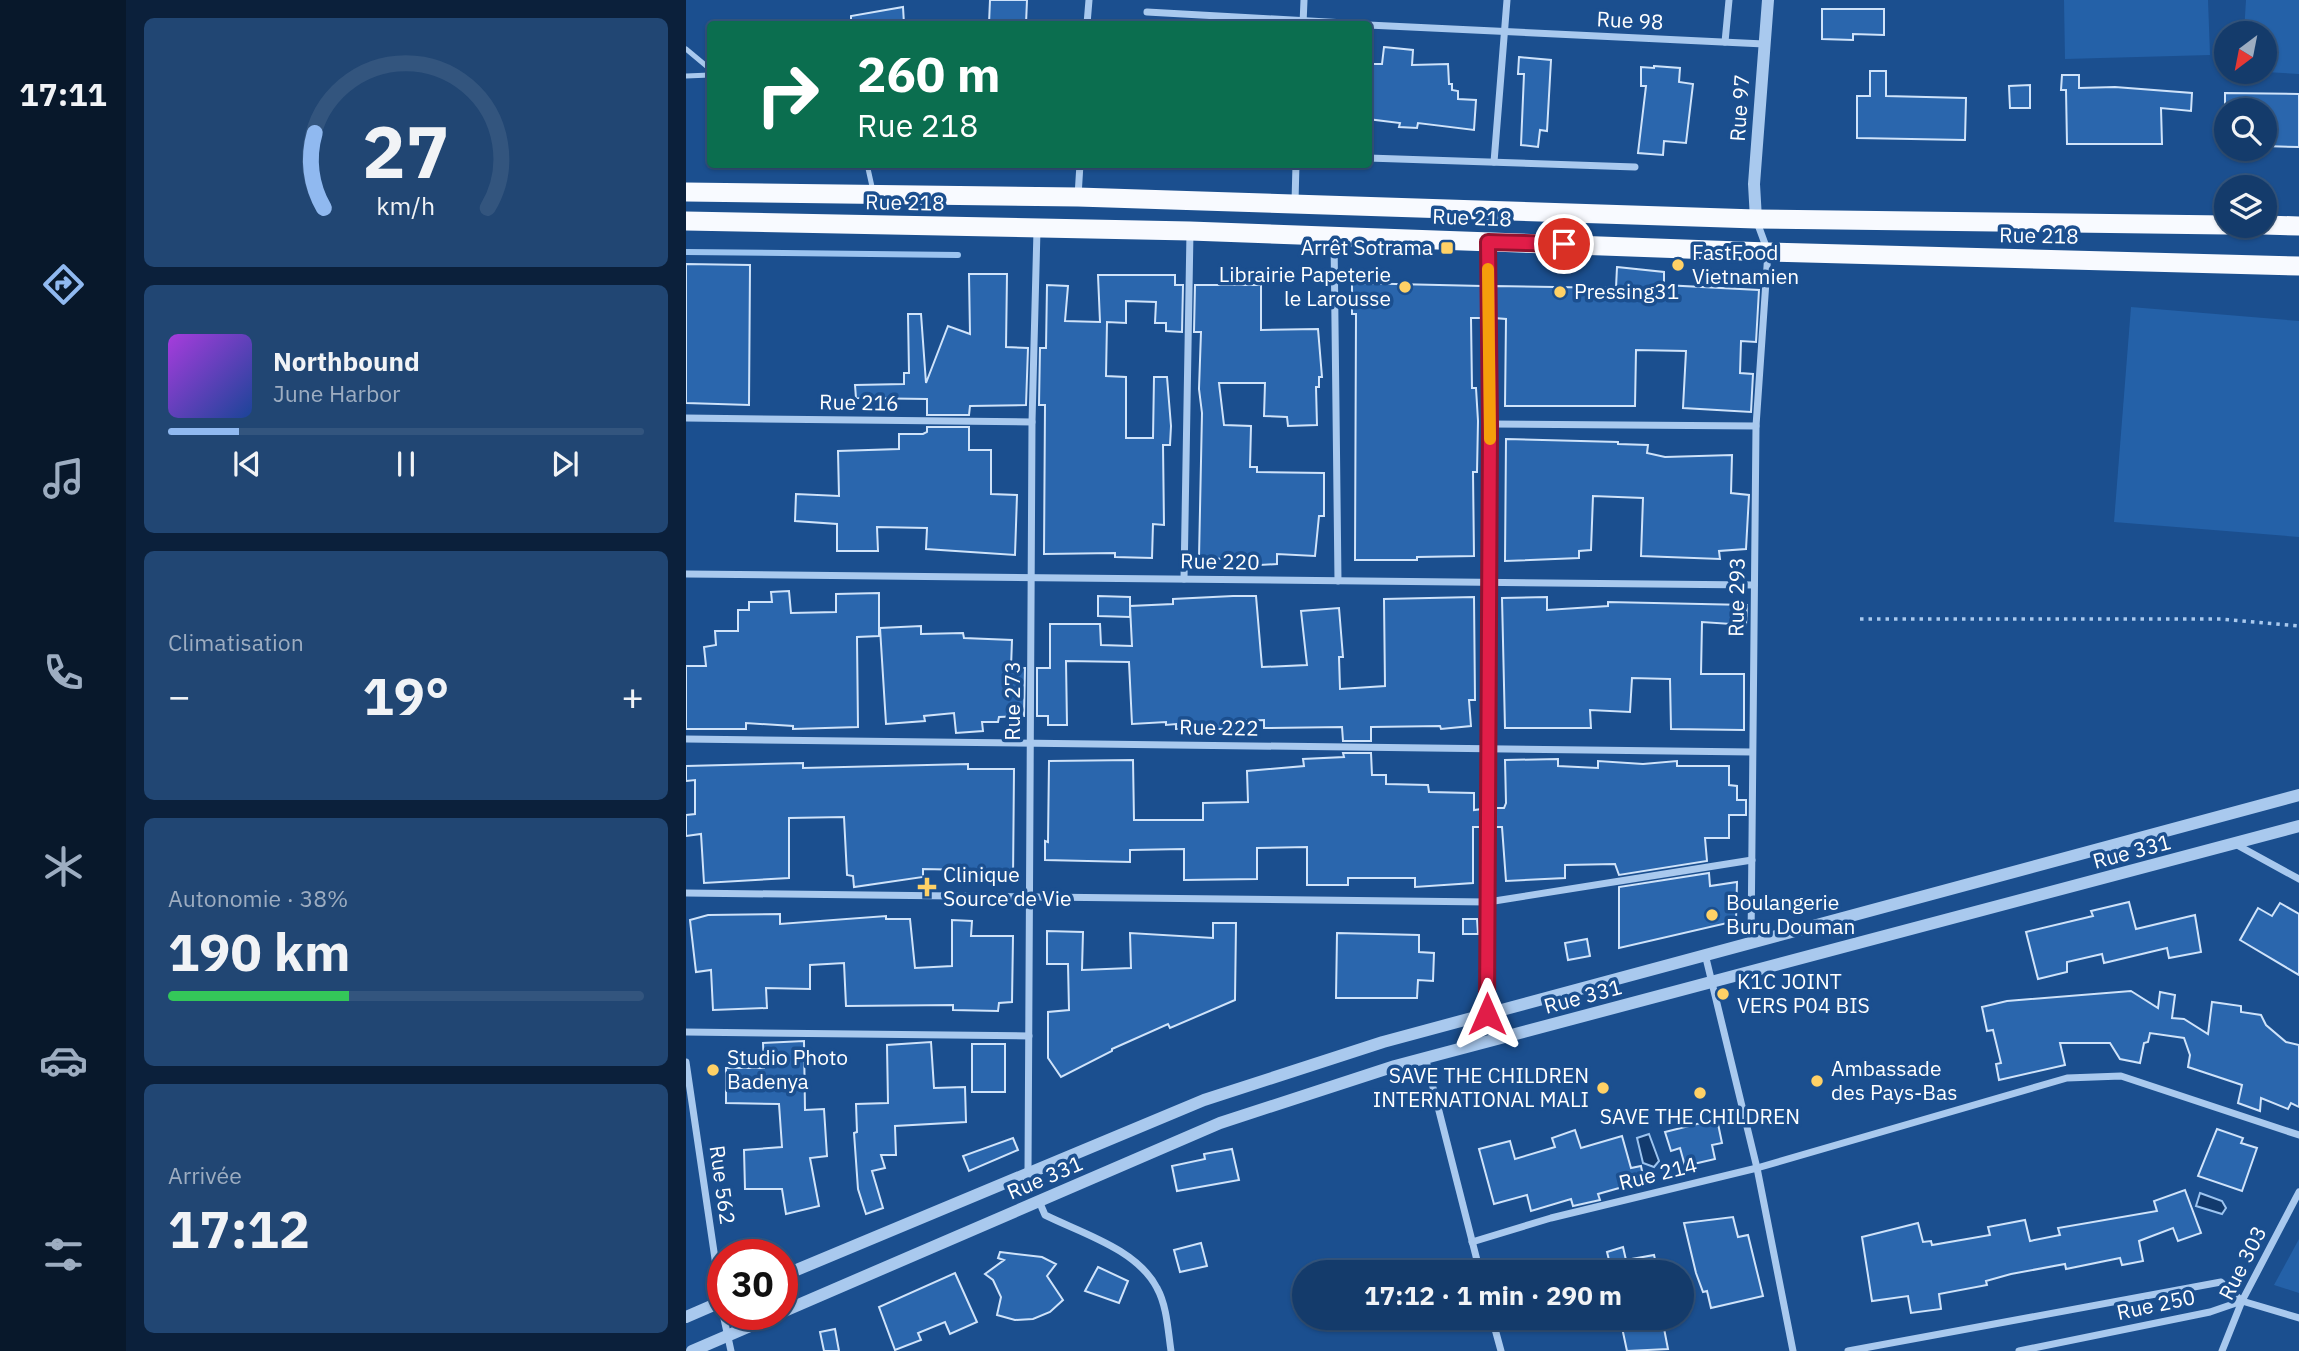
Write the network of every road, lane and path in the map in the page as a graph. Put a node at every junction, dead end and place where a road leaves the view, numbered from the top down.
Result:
1 (1089, 0) edge
2 (1304, 0) edge
3 (1507, 0) edge
4 (1728, 0) edge
5 (1768, 0) edge
6 (1147, 12) dead end
7 (1087, 21) edge
8 (1275, 21) edge
9 (1303, 21) edge
10 (1372, 25) edge
11 (1504, 33) junction
12 (1725, 43) junction
13 (1764, 44) junction
14 (686, 49) edge
15 (707, 66) edge
16 (707, 75) edge
17 (686, 76) edge
18 (1372, 158) edge
19 (1494, 162) junction
20 (1635, 167) dead end
21 (868, 168) edge
22 (1080, 168) edge
23 (1296, 168) edge
24 (686, 192) edge
25 (874, 194) junction
26 (1078, 197) junction
27 (1295, 203) junction
28 (1755, 219) junction
29 (686, 220) edge
30 (2214, 225) edge
31 (2277, 225) edge
32 (2299, 226) edge
33 (1037, 229) junction
34 (1189, 231) junction
35 (1334, 237) junction
36 (1488, 242) junction
37 (1768, 252) junction
38 (2299, 266) edge
39 (686, 418) edge
40 (1032, 422) junction
41 (1490, 424) junction
42 (1756, 426) junction
43 (686, 574) edge
44 (1032, 578) junction
45 (1184, 579) junction
46 (1338, 581) junction
47 (1490, 582) junction
48 (1754, 585) junction
49 (1860, 619) dead end
50 (2299, 626) edge
51 (686, 740) edge
52 (1031, 743) junction
53 (1489, 749) junction
54 (1752, 751) junction
55 (2299, 795) edge
56 (2299, 826) edge
57 (2236, 845) junction
58 (1752, 860) junction
59 (2299, 879) edge
60 (686, 893) edge
61 (1030, 896) junction
62 (1488, 902) junction
63 (1751, 943) junction
64 (1705, 954) junction
65 (1711, 982) junction
66 (1487, 1014) junction
67 (686, 1032) edge
68 (1029, 1036) junction
69 (1426, 1060) junction
70 (686, 1062) edge
71 (2299, 1135) edge
72 (1757, 1168) junction
73 (1028, 1173) junction
74 (2299, 1192) edge
75 (1039, 1201) junction
76 (712, 1239) edge
77 (1472, 1242) junction
78 (1477, 1260) edge
79 (798, 1269) edge
80 (2242, 1301) junction
81 (798, 1305) edge
82 (707, 1312) edge
83 (686, 1317) edge
84 (2299, 1318) edge
85 (727, 1330) edge
86 (742, 1330) edge
87 (1495, 1330) edge
88 (728, 1336) junction
89 (692, 1351) edge
90 (731, 1351) edge
91 (1171, 1351) edge
92 (1501, 1351) edge
93 (1793, 1351) edge
94 (1848, 1351) edge
95 (2019, 1351) edge
96 (2222, 1351) edge

1 - 7 street
2 - 9 street
3 - 11 street
4 - 12 street
5 - 13 street, Rue 97
6 - 8 street
10 - 11 street, Rue 98
11 - 12 street, Rue 98
11 - 19 street
12 - 13 street, Rue 98
13 - 28 street, Rue 97
14 - 15 lane
16 - 17 lane
18 - 19 street
19 - 20 street
21 - 25 lane
22 - 26 street
23 - 27 street
24 - 25 highway, Rue 218
25 - 26 highway, Rue 218
26 - 27 highway, Rue 218
27 - 28 highway, Rue 218
28 - 30 highway, Rue 218
28 - 37 street
29 - 33 highway, Rue 218
31 - 32 highway
33 - 34 highway, Rue 218
33 - 40 street, Rue 273
34 - 35 highway, Rue 218
34 - 45 street
35 - 36 highway, Rue 218
35 - 46 street
36 - 37 highway, Rue 218
36 - 41 street
37 - 38 highway, Rue 218
37 - 42 street, Rue 293
39 - 40 street, Rue 216
40 - 44 street, Rue 273
41 - 42 street
41 - 47 street
42 - 48 street, Rue 293
43 - 44 street, Rue 220
44 - 45 street, Rue 220
44 - 52 street, Rue 273
45 - 46 street, Rue 220
46 - 47 street, Rue 220
47 - 48 street, Rue 220
47 - 53 street
48 - 54 street, Rue 293
49 - 50 path
51 - 52 street, Rue 222
52 - 53 street, Rue 222
52 - 61 street, Rue 273
53 - 54 street, Rue 222
53 - 62 street
54 - 58 street, Rue 293
55 - 63 street, Rue 331
56 - 57 street, Rue 331
57 - 59 street
57 - 65 street, Rue 331
58 - 62 street
58 - 63 street, Rue 293
60 - 61 street
61 - 62 street
61 - 68 street, Rue 273
62 - 66 street
63 - 64 street, Rue 331
64 - 65 street
64 - 66 street, Rue 331
65 - 69 street, Rue 331
65 - 72 street
66 - 73 street, Rue 331
67 - 68 street
68 - 73 street, Rue 273
69 - 75 street, Rue 331
69 - 77 street
70 - 76 street, Rue 562
71 - 72 street, Rue 214
72 - 77 street, Rue 214
72 - 93 street
73 - 79 street, Rue 331
74 - 80 street, Rue 303
75 - 81 street, Rue 331
75 - 91 street
77 - 78 street
80 - 84 street
80 - 94 street
80 - 95 street, Rue 250
80 - 96 street, Rue 303
82 - 83 street
85 - 88 street, Rue 562
86 - 88 street, Rue 331
87 - 92 street
88 - 89 street, Rue 331
88 - 90 street, Rue 562

